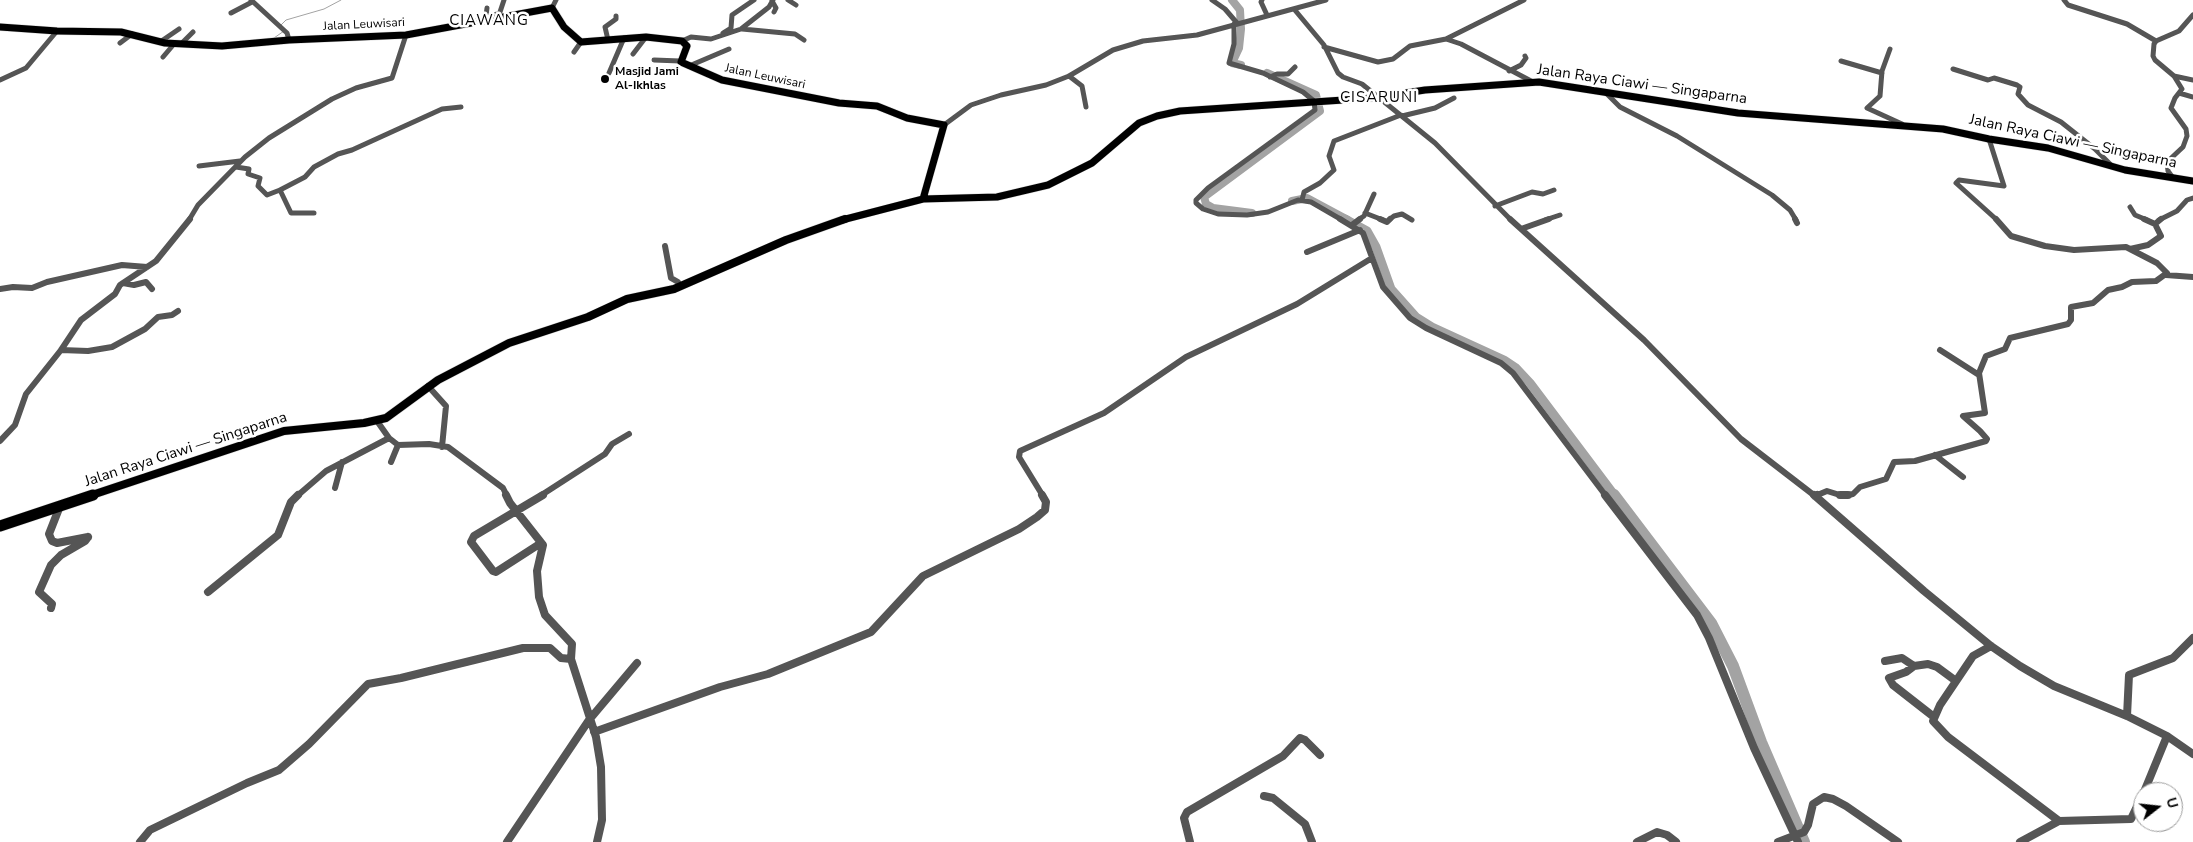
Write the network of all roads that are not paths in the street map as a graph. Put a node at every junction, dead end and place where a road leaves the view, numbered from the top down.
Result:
1 (504, 0) edge
2 (556, 0) edge
3 (754, 0) edge
4 (773, 0) edge
5 (788, 0) edge
6 (1212, 0) edge
7 (1262, 0) edge
8 (1325, 0) edge
9 (1524, 0) edge
10 (2064, 0) edge
11 (252, 1) edge
12 (796, 6) dead end
13 (487, 8) dead end
14 (552, 8) junction
15 (1294, 9) junction
16 (774, 12) dead end
17 (231, 13) dead end
18 (1267, 14) junction
19 (498, 16) junction
20 (616, 16) dead end
21 (2193, 16) edge
22 (2190, 22) edge
23 (1238, 23) junction
24 (0, 27) edge
25 (179, 29) dead end
26 (742, 29) junction
27 (57, 31) junction
28 (193, 32) dead end
29 (132, 34) junction
30 (406, 36) junction
31 (646, 37) junction
32 (718, 37) junction
33 (624, 38) junction
34 (1446, 39) junction
35 (289, 40) junction
36 (608, 40) junction
37 (804, 40) dead end
38 (682, 41) junction
39 (2156, 41) junction
40 (160, 42) junction
41 (581, 42) junction
42 (120, 43) dead end
43 (178, 44) junction
44 (1324, 47) junction
45 (729, 49) dead end
46 (1890, 49) dead end
47 (574, 52) dead end
48 (633, 54) dead end
49 (1525, 56) dead end
50 (163, 57) dead end
51 (654, 60) dead end
52 (680, 61) junction
53 (1840, 61) dead end
54 (689, 66) junction
55 (1295, 67) dead end
56 (1953, 70) dead end
57 (1509, 71) junction
58 (1882, 73) junction
59 (609, 74) dead end
60 (1069, 76) junction
61 (1273, 76) junction
62 (2174, 76) junction
63 (0, 80) edge
64 (2193, 80) edge
65 (1533, 82) junction
66 (1606, 93) junction
67 (2179, 93) junction
68 (2193, 97) edge
69 (1380, 98) junction
70 (1454, 98) dead end
71 (1318, 101) junction
72 (461, 107) dead end
73 (1086, 107) dead end
74 (1401, 116) junction
75 (1902, 124) junction
76 (944, 125) junction
77 (1989, 139) junction
78 (242, 161) junction
79 (199, 166) dead end
80 (2112, 166) junction
81 (236, 167) junction
82 (2173, 178) junction
83 (2193, 181) edge
84 (280, 190) junction
85 (1554, 190) dead end
86 (1374, 194) dead end
87 (1302, 198) junction
88 (2193, 198) edge
89 (923, 199) junction
90 (1495, 206) junction
91 (2130, 207) dead end
92 (314, 213) dead end
93 (1366, 213) junction
94 (1560, 215) dead end
95 (1412, 220) dead end
96 (1355, 223) junction
97 (1797, 224) dead end
98 (2155, 224) junction
99 (1521, 229) junction
100 (1360, 230) junction
101 (665, 246) dead end
102 (2130, 249) junction
103 (1307, 252) dead end
104 (1372, 258) junction
105 (147, 267) junction
106 (2166, 275) junction
107 (2193, 277) edge
108 (123, 283) junction
109 (680, 287) junction
110 (0, 289) edge
111 (152, 289) dead end
112 (178, 311) dead end
113 (61, 350) junction
114 (1940, 350) dead end
115 (1979, 375) junction
116 (428, 386) junction
117 (377, 421) junction
118 (629, 434) dead end
119 (389, 438) junction
120 (0, 441) edge
121 (398, 446) junction
122 (442, 447) junction
123 (1935, 455) junction
124 (342, 462) junction
125 (391, 462) dead end
126 (1963, 477) dead end
127 (335, 488) dead end
128 (1815, 496) junction
129 (60, 506) junction
130 (517, 511) junction
131 (0, 526) edge
132 (542, 543) junction
133 (208, 592) dead end
134 (51, 608) dead end
135 (2193, 638) edge
136 (1991, 646) junction
137 (570, 659) junction
138 (1884, 660) dead end
139 (637, 663) dead end
140 (1914, 666) junction
141 (1956, 681) junction
142 (2127, 716) junction
143 (1934, 717) junction
144 (590, 720) junction
145 (594, 732) junction
146 (2167, 736) junction
147 (2193, 754) edge
148 (1320, 755) dead end
149 (2148, 782) edge
150 (1264, 796) dead end
151 (2133, 815) edge
152 (2059, 821) junction
153 (1799, 836) edge
154 (140, 842) edge
155 (507, 842) edge
156 (597, 842) edge
157 (1190, 842) edge
158 (1312, 842) edge
159 (1637, 842) edge
160 (1676, 842) edge
161 (1778, 842) edge
162 (1898, 842) edge
163 (2020, 842) edge

1 - 19 street
2 - 14 street
3 - 32 street
4 - 16 street
4 - 26 street
5 - 12 street
6 - 23 street
7 - 18 street
8 - 15 street
9 - 34 street
10 - 39 street
11 - 17 street
11 - 35 street
13 - 19 street
14 - 19 main road, Jalan Leuwisari
14 - 41 main road
15 - 18 street
15 - 44 street
18 - 23 street
19 - 30 main road, Jalan Leuwisari
20 - 36 street
21 - 22 street
22 - 39 street
23 - 60 street
23 - 61 street
24 - 27 main road, Jalan Leuwisari
25 - 40 street
26 - 32 street
26 - 37 street
27 - 29 main road, Jalan Leuwisari
27 - 63 street
28 - 43 street
29 - 40 main road, Jalan Leuwisari
29 - 42 street
30 - 35 main road, Jalan Leuwisari
30 - 78 street
31 - 33 main road
31 - 38 main road
31 - 48 street
32 - 38 street
33 - 36 main road
33 - 59 street
34 - 44 street
34 - 57 street
35 - 43 main road, Jalan Leuwisari
36 - 41 main road
38 - 52 main road
39 - 62 street
40 - 43 main road, Jalan Leuwisari
41 - 47 street
43 - 50 street
44 - 69 street
45 - 54 street
46 - 58 street
49 - 57 street
51 - 52 street
52 - 54 main road, Jalan Leuwisari
53 - 58 street
54 - 76 main road, Jalan Leuwisari
55 - 61 street
56 - 80 street
57 - 65 street
58 - 75 street
60 - 73 street
60 - 76 street
61 - 71 street
62 - 64 street
62 - 67 street
65 - 66 main road, Jalan Raya Ciawi — Singaparna
65 - 69 main road, Jalan Raya Ciawi — Singaparna
66 - 75 main road, Jalan Raya Ciawi — Singaparna
66 - 97 street
67 - 68 street
67 - 82 street
69 - 71 main road, Jalan Raya Ciawi — Singaparna
69 - 74 street
70 - 74 street
71 - 87 street
71 - 89 main road, Jalan Raya Ciawi — Singaparna
72 - 84 street
74 - 87 street
74 - 90 street
75 - 77 main road, Jalan Raya Ciawi — Singaparna
76 - 89 main road
77 - 80 main road, Jalan Raya Ciawi — Singaparna
77 - 102 street
78 - 79 street
78 - 81 street
80 - 82 main road, Jalan Raya Ciawi — Singaparna
81 - 84 street
81 - 105 street
82 - 83 main road, Jalan Raya Ciawi — Singaparna
84 - 92 street
85 - 90 street
86 - 93 street
87 - 96 street
88 - 98 street
89 - 109 main road, Jalan Raya Ciawi — Singaparna
90 - 99 street
91 - 98 street
93 - 95 street
93 - 96 street
94 - 99 street
96 - 100 street
98 - 102 street
99 - 128 street
100 - 103 street
100 - 104 street
101 - 109 street
102 - 106 street
104 - 145 street
104 - 153 street
105 - 108 street
105 - 110 street
106 - 107 street
106 - 115 street
108 - 111 street
108 - 113 street
109 - 116 main road, Jalan Raya Ciawi — Singaparna
112 - 113 street
113 - 120 street
114 - 115 street
115 - 123 street
116 - 117 main road, Jalan Raya Ciawi — Singaparna
116 - 122 street
117 - 119 street
117 - 129 main road, Jalan Raya Ciawi — Singaparna
118 - 130 street
119 - 121 street
119 - 124 street
121 - 122 street
121 - 125 street
122 - 130 street
123 - 126 street
123 - 128 street
124 - 127 street
124 - 133 street
128 - 136 street
129 - 131 main road, Jalan Raya Ciawi — Singaparna
129 - 134 street
130 - 132 street
130 - 132 street
132 - 137 street
135 - 142 street
136 - 141 street
136 - 142 street
137 - 144 street
137 - 154 street
138 - 140 street
139 - 144 street
140 - 141 street
140 - 143 street
141 - 143 street
142 - 146 street
143 - 152 street
144 - 145 street
144 - 155 street
145 - 156 street
146 - 147 street
146 - 149 street
148 - 157 street
150 - 158 street
151 - 152 street
152 - 163 street
153 - 161 street
153 - 162 street
159 - 160 street

